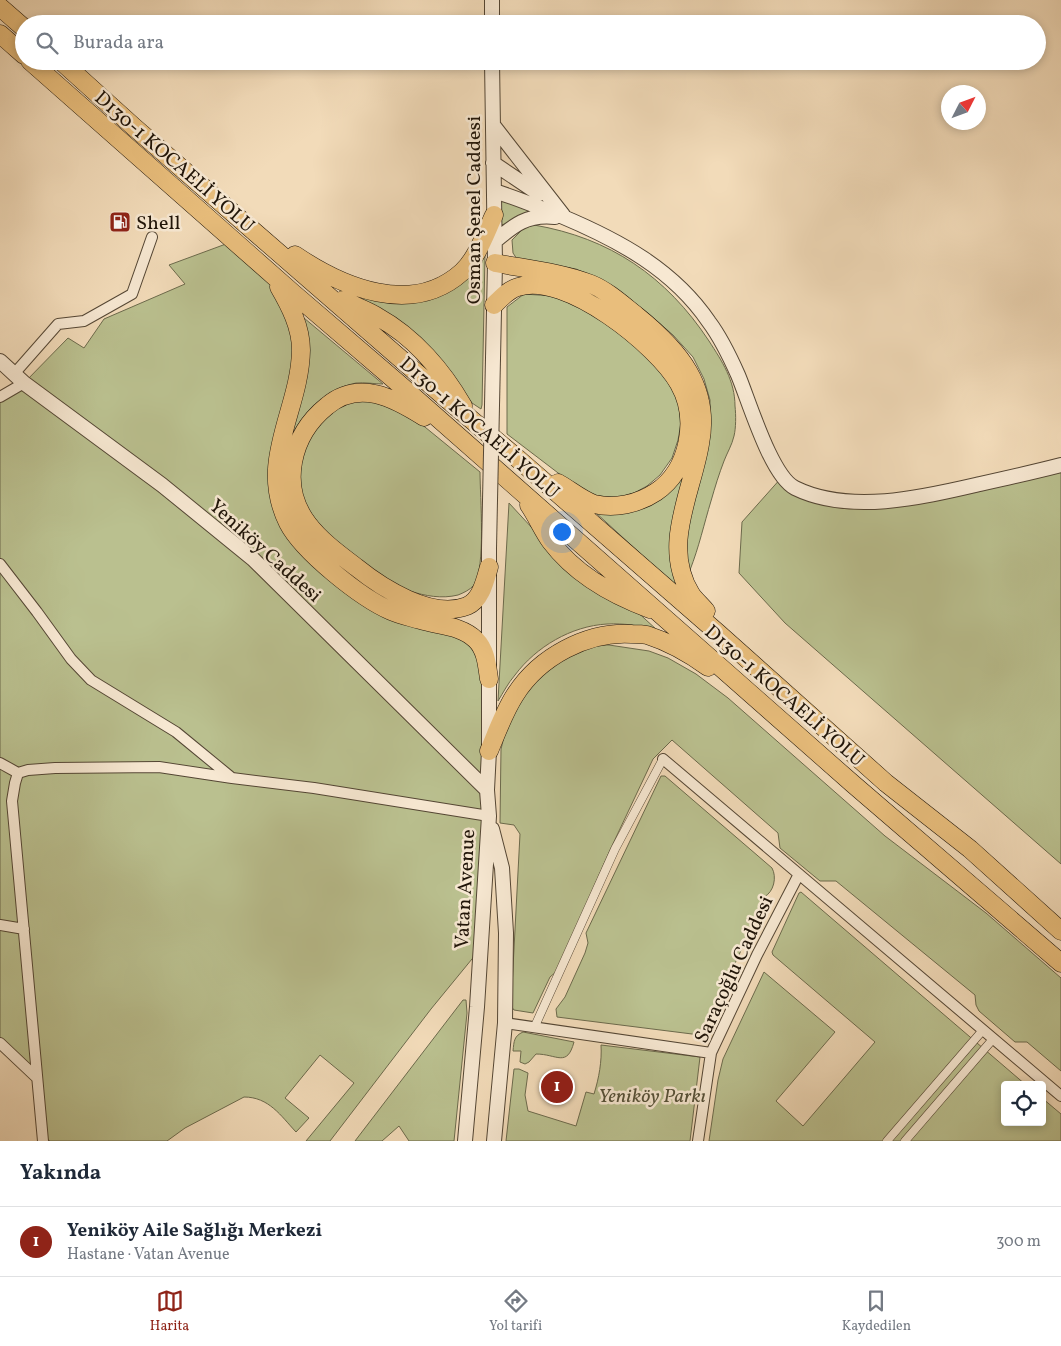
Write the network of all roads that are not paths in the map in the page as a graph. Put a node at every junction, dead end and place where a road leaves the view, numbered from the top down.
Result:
1 (492, 0) edge
2 (0, 7) edge
3 (492, 15) edge
4 (15, 20) edge
5 (0, 34) edge
6 (15, 47) edge
7 (40, 70) edge
8 (71, 70) edge
9 (492, 70) edge
10 (493, 125) junction
11 (493, 163) junction
12 (203, 186) junction
13 (494, 191) junction
14 (494, 215) junction
15 (565, 218) junction
16 (152, 237) dead end
17 (494, 242) junction
18 (495, 263) junction
19 (274, 277) junction
20 (494, 305) junction
21 (0, 361) edge
22 (20, 378) junction
23 (0, 397) edge
24 (462, 440) junction
25 (517, 458) junction
26 (1061, 465) edge
27 (0, 564) edge
28 (489, 568) junction
29 (489, 678) junction
30 (766, 707) junction
31 (489, 751) junction
32 (663, 759) joint
33 (0, 762) edge
34 (18, 773) junction
35 (232, 778) junction
36 (487, 790) junction
37 (489, 816) junction
38 (944, 829) junction
39 (799, 874) junction
40 (0, 926) edge
41 (24, 930) junction
42 (1061, 931) edge
43 (1061, 963) edge
44 (505, 1023) junction
45 (535, 1026) junction
46 (983, 1030) junction
47 (993, 1039) junction
48 (0, 1043) edge
49 (711, 1053) junction
50 (37, 1078) junction
51 (1061, 1096) edge
52 (915, 1109) junction
53 (925, 1118) junction
54 (43, 1141) edge
55 (465, 1141) edge
56 (494, 1141) edge
57 (698, 1141) edge
58 (887, 1141) edge
59 (905, 1141) edge

1 - 3 street
2 - 4 highway
5 - 6 highway
7 - 19 highway, D130-1 KOCAELİ YOLU
8 - 12 highway
9 - 10 street, Osman Şenel Caddesi
10 - 11 street, Osman Şenel Caddesi
10 - 15 street
11 - 13 street, Osman Şenel Caddesi
11 - 15 street
12 - 14 highway
12 - 25 highway
13 - 14 street, Osman Şenel Caddesi
13 - 15 street
14 - 17 street, Osman Şenel Caddesi
15 - 17 street
15 - 26 street
16 - 22 street
17 - 18 street, Osman Şenel Caddesi
18 - 20 street, Osman Şenel Caddesi
18 - 38 highway
19 - 24 highway, D130-1 KOCAELİ YOLU
19 - 29 highway
20 - 25 highway
20 - 28 street, Osman Şenel Caddesi, bridge
21 - 22 street, Yeniköy Caddesi
22 - 23 street
22 - 36 street, Yeniköy Caddesi
24 - 28 highway
24 - 30 highway, D130-1 KOCAELİ YOLU
25 - 38 highway
27 - 35 street
28 - 29 street, Osman Şenel Caddesi
29 - 31 street, Osman Şenel Caddesi
30 - 31 highway
30 - 43 highway, D130-1 KOCAELİ YOLU
31 - 36 street, Osman Şenel Caddesi
32 - 39 street
32 - 45 street
33 - 34 street
34 - 35 street
34 - 41 street
35 - 37 street
36 - 37 street, Osman Şenel Caddesi
37 - 44 street, Vatan Avenue
37 - 55 street, Vatan Avenue
38 - 42 highway
39 - 46 street
39 - 49 street, Saraçoğlu Caddesi
40 - 41 street
41 - 50 street
44 - 45 street
44 - 56 street, Vatan Avenue
45 - 49 street
46 - 47 street
46 - 52 street
47 - 51 street
47 - 53 street
48 - 50 street
49 - 57 street, Saraçoğlu Caddesi
50 - 54 street
52 - 53 street
52 - 58 street
53 - 59 street

